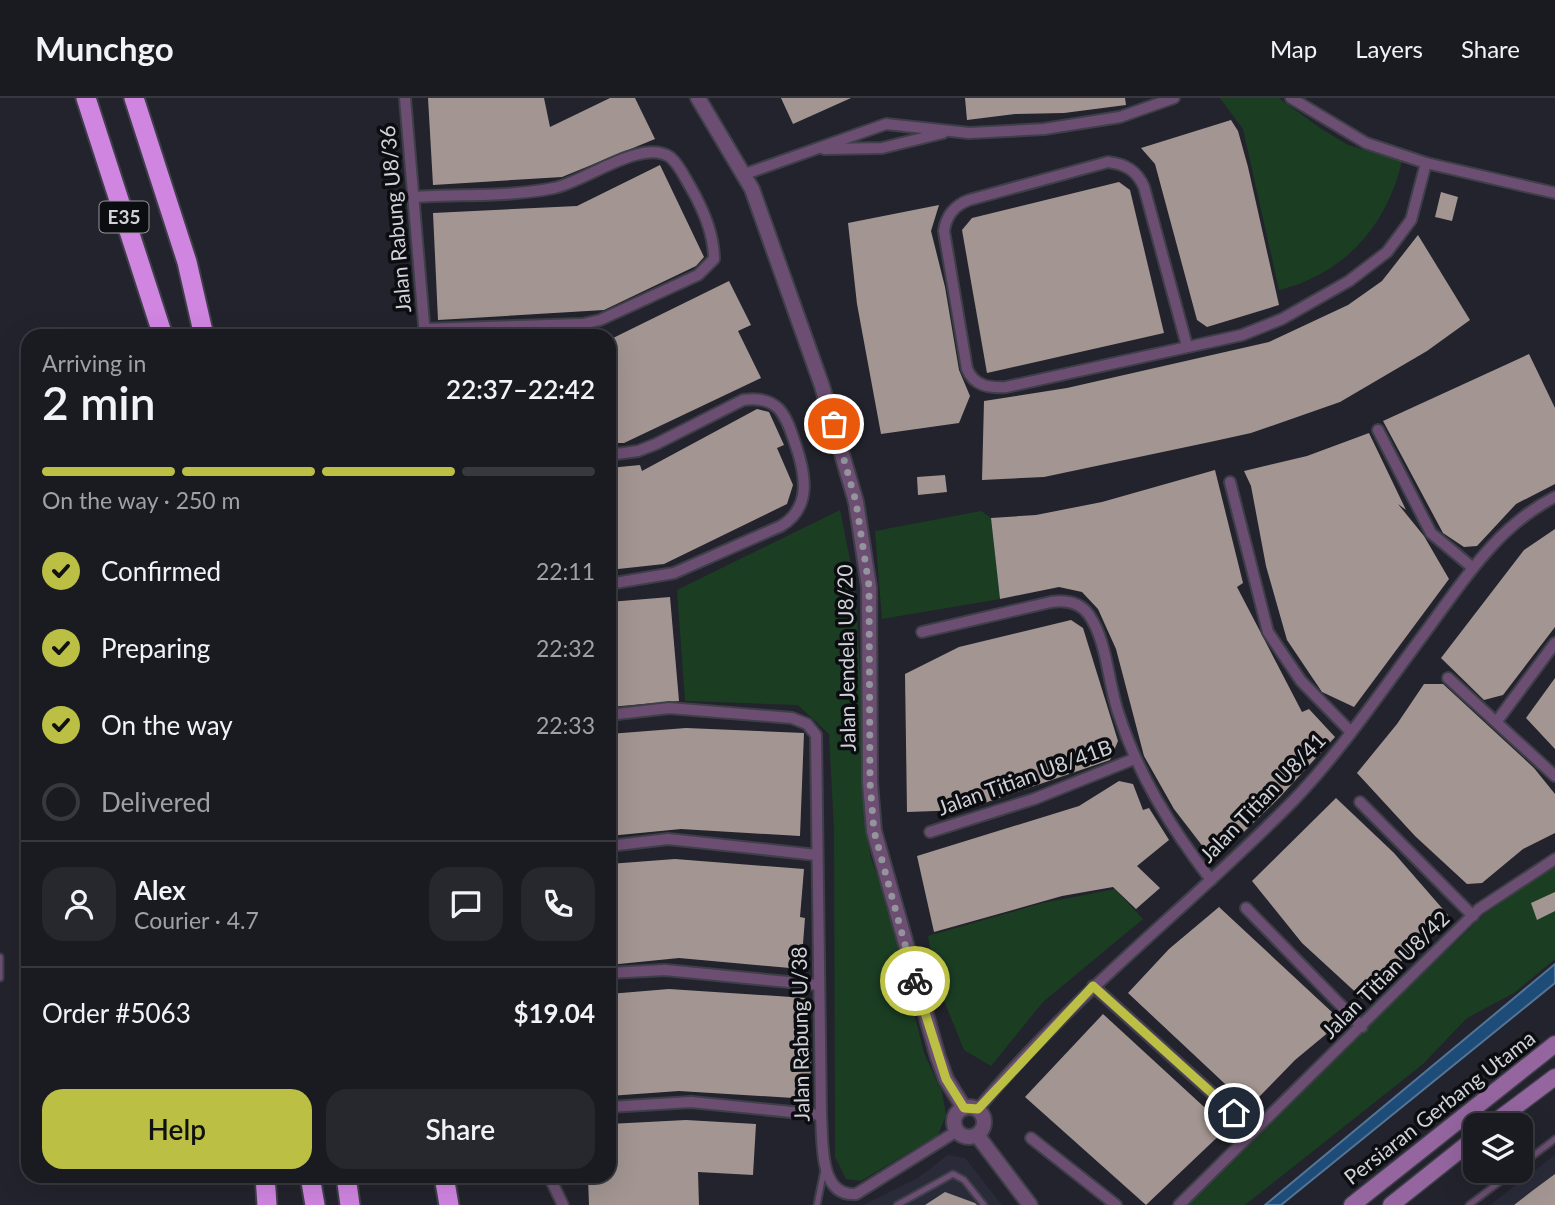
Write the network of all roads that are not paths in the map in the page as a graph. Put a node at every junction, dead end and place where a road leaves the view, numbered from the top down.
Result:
1 (86, 98) edge
2 (134, 98) edge
3 (405, 98) edge
4 (698, 98) edge
5 (1174, 98) edge
6 (1292, 98) edge
7 (947, 132) junction
8 (811, 150) junction
9 (1426, 163) junction
10 (745, 173) junction
11 (1555, 193) edge
12 (415, 197) junction
13 (161, 329) edge
14 (202, 329) edge
15 (425, 329) edge
16 (495, 329) edge
17 (1187, 346) junction
18 (1378, 430) dead end
19 (616, 454) edge
20 (1230, 482) dead end
21 (1555, 497) edge
22 (1473, 568) junction
23 (616, 583) edge
24 (922, 632) dead end
25 (1555, 643) edge
26 (1448, 678) dead end
27 (616, 714) edge
28 (1497, 721) junction
29 (1351, 732) junction
30 (1134, 759) junction
31 (1555, 776) edge
32 (1360, 802) dead end
33 (930, 832) dead end
34 (616, 845) edge
35 (817, 855) junction
36 (1555, 859) edge
37 (1211, 880) junction
38 (1246, 908) dead end
39 (1472, 916) junction
40 (0, 957) edge
41 (616, 973) edge
42 (0, 978) edge
43 (818, 985) junction
44 (1093, 986) junction
45 (1362, 1027) junction
46 (1555, 1044) edge
47 (1555, 1077) edge
48 (616, 1107) edge
49 (971, 1109) junction
50 (1508, 1113) edge
51 (821, 1115) junction
52 (957, 1131) junction
53 (1254, 1131) junction
54 (977, 1135) junction
55 (1031, 1138) dead end
56 (1555, 1139) edge
57 (1463, 1148) edge
58 (1533, 1156) edge
59 (825, 1167) junction
60 (265, 1183) edge
61 (311, 1183) edge
62 (347, 1183) edge
63 (445, 1183) edge
64 (552, 1183) edge
65 (1498, 1183) edge
66 (267, 1205) edge
67 (315, 1205) edge
68 (351, 1205) edge
69 (449, 1205) edge
70 (563, 1205) edge
71 (817, 1205) edge
72 (897, 1205) edge
73 (984, 1205) edge
74 (1030, 1205) edge
75 (1116, 1205) edge
76 (1179, 1205) edge
77 (1352, 1205) edge
78 (1391, 1205) edge
79 (1469, 1205) edge

1 - 13 highway, E35
2 - 14 highway, E35
3 - 12 street, Jalan Rabung U8/36
4 - 10 street, Jalan Jendela U8/20
5 - 7 street
6 - 9 street
7 - 8 street
7 - 8 street
8 - 10 street
9 - 11 street
9 - 17 street
10 - 49 street, Jalan Jendela U8/20
12 - 15 street, Jalan Rabung U8/36
12 - 16 street
17 - 17 street
18 - 22 street
19 - 23 street
20 - 29 street
21 - 22 street, Jalan Titian U8/41
22 - 29 street, Jalan Titian U8/41
24 - 30 street
25 - 28 street
26 - 28 street
27 - 35 street, Jalan Rabung U/38
28 - 31 street
29 - 37 street, Jalan Titian U8/41
30 - 33 street, Jalan Titian U8/41B
30 - 37 street
32 - 39 street
34 - 35 street
35 - 43 street, Jalan Rabung U/38
36 - 39 street, Jalan Titian U8/42
37 - 44 street, Jalan Titian U8/41
38 - 45 street
39 - 45 street, Jalan Titian U8/42
40 - 42 lane
41 - 43 street
43 - 51 street, Jalan Rabung U/38
44 - 49 street, Jalan Titian U8/41
44 - 53 street
45 - 53 street, Jalan Titian U8/42
46 - 77 main road, Persiaran Gerbang Utama
47 - 50 main road
48 - 51 street
49 - 52 street
49 - 54 street
51 - 59 street, Jalan Rabung U/38
52 - 54 street
52 - 59 street
53 - 76 street, Jalan Titian U8/42
54 - 74 street
55 - 75 street
56 - 58 lane
57 - 78 main road
59 - 71 lane
60 - 66 highway
61 - 67 highway
62 - 68 highway
63 - 69 highway
64 - 70 street
65 - 79 lane
72 - 73 lane

